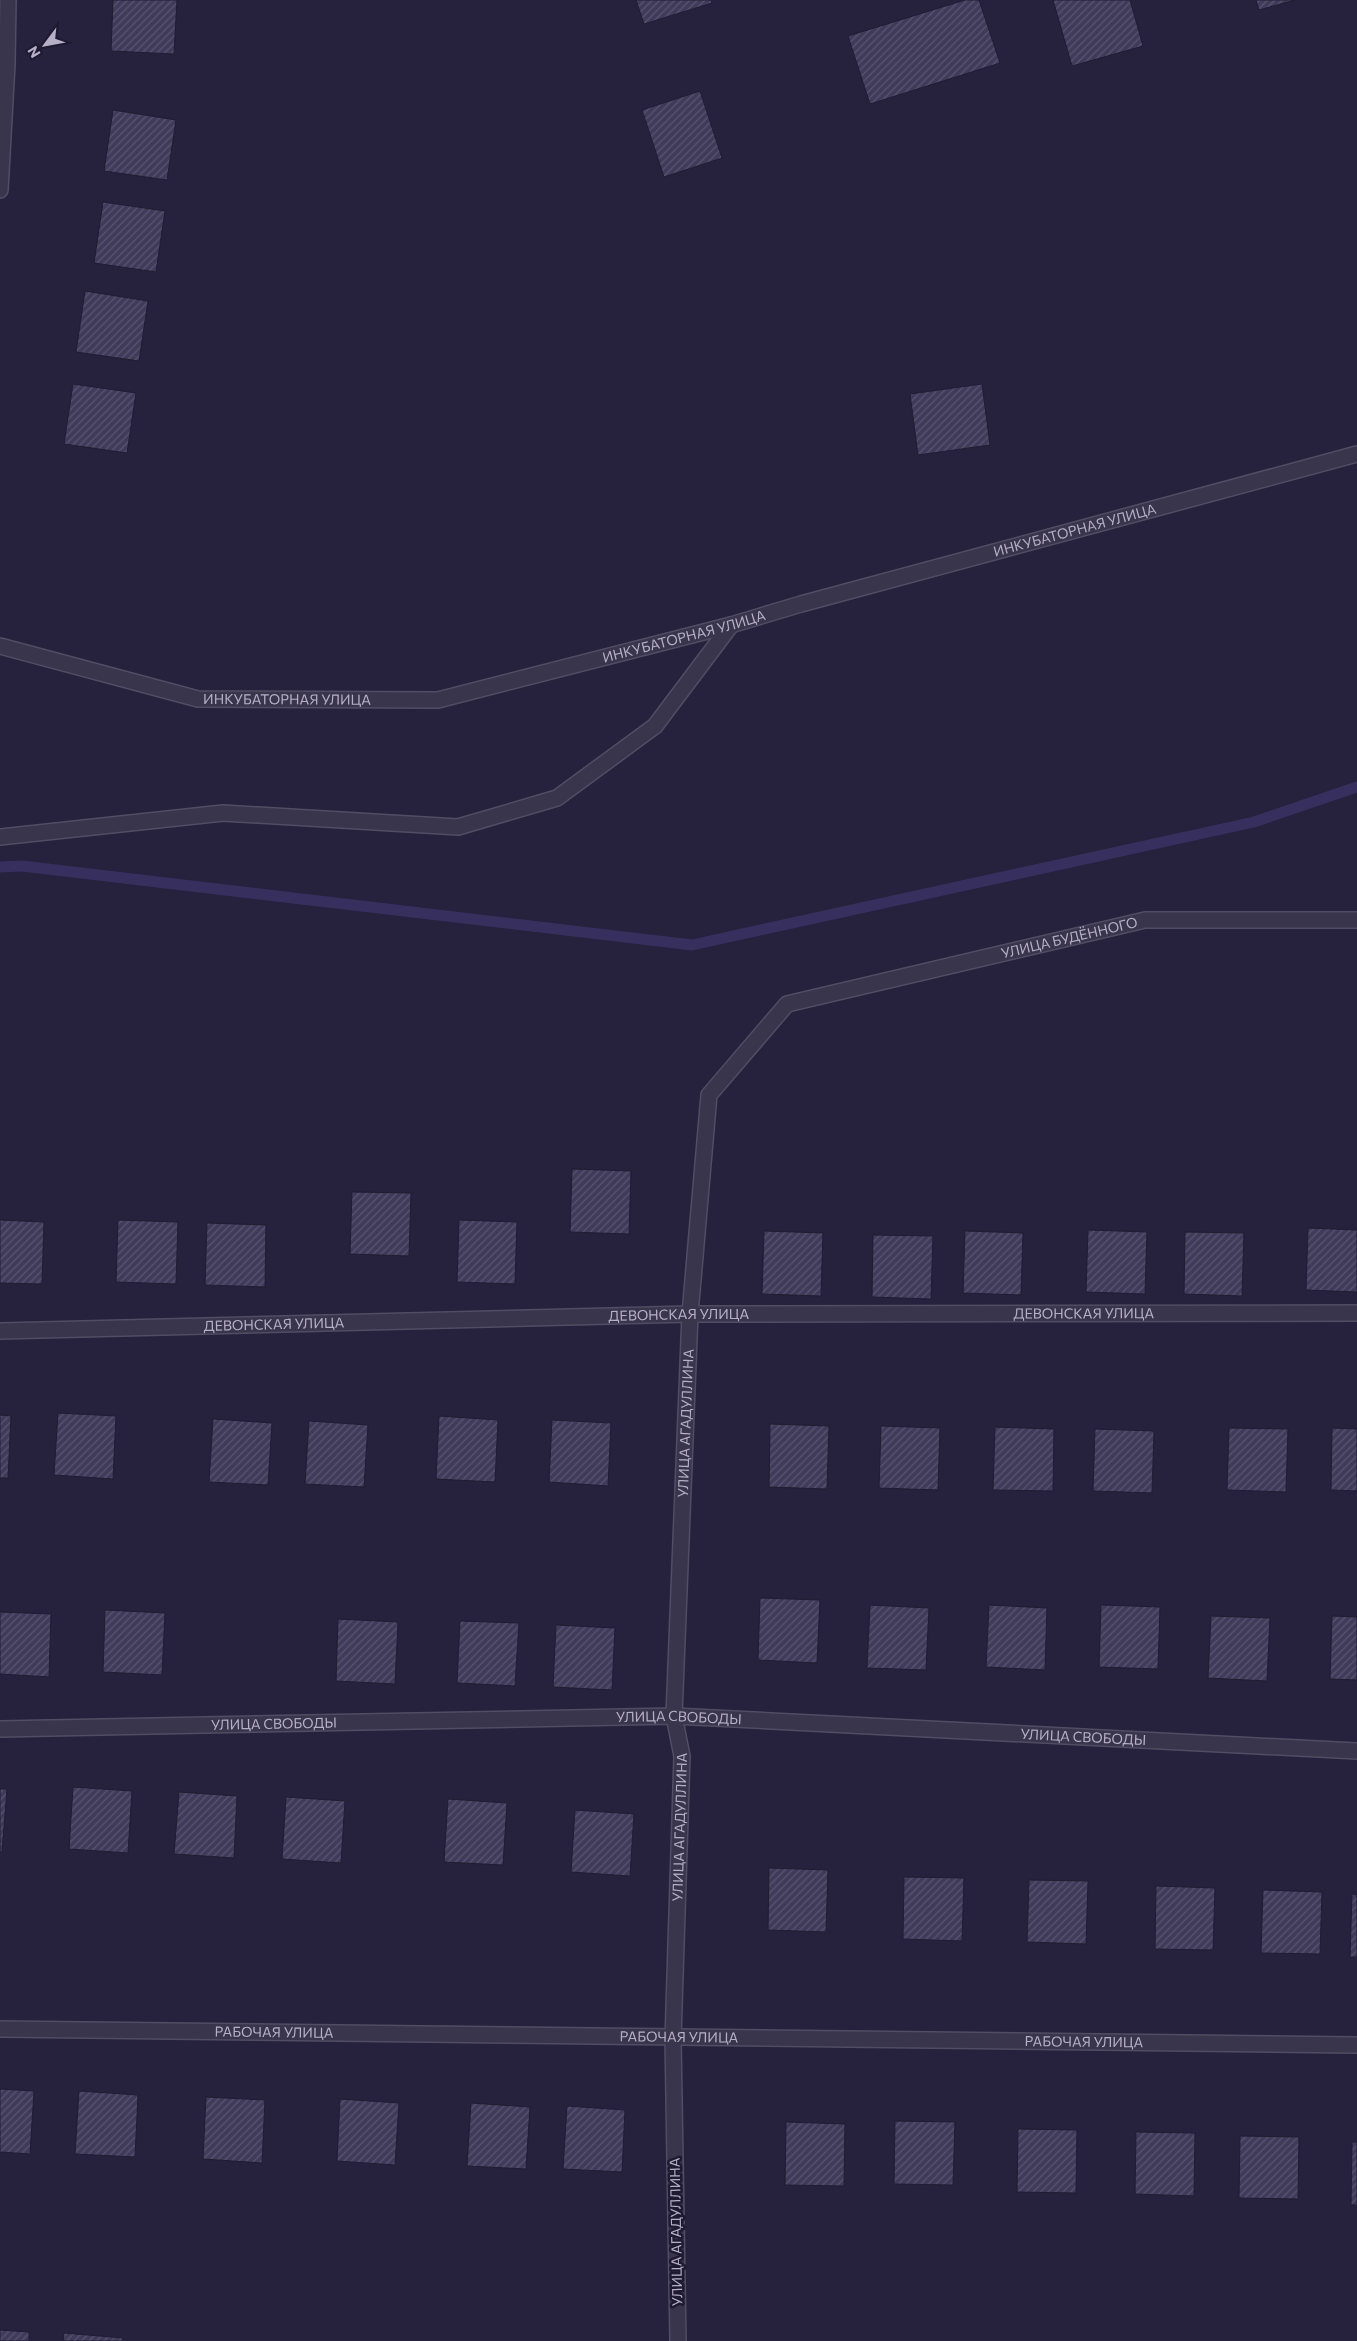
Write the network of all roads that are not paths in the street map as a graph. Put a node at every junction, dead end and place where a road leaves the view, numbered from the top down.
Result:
1 (8, 0) edge
2 (0, 190) edge
3 (1357, 454) edge
4 (731, 625) junction
5 (0, 646) edge
6 (0, 837) edge
7 (1357, 920) edge
8 (787, 1004) joint
9 (1357, 1313) edge
10 (690, 1314) junction
11 (0, 1331) edge
12 (674, 1716) junction
13 (0, 1729) edge
14 (1357, 1751) edge
15 (0, 2029) edge
16 (673, 2038) junction
17 (1357, 2045) edge
18 (678, 2341) edge

1 - 2 street
3 - 4 street, ИНКУБАТОРНАЯ УЛИЦА
4 - 5 street, ИНКУБАТОРНАЯ УЛИЦА
4 - 6 street
7 - 8 street, УЛИЦА БУДЁННОГО
8 - 10 street, УЛИЦА АГАДУЛЛИНА
9 - 10 street, ДЕВОНСКАЯ УЛИЦА
10 - 11 street, ДЕВОНСКАЯ УЛИЦА
10 - 12 street, УЛИЦА АГАДУЛЛИНА
12 - 13 street, УЛИЦА СВОБОДЫ
12 - 14 street, УЛИЦА СВОБОДЫ
12 - 16 street, УЛИЦА АГАДУЛЛИНА
15 - 16 street, РАБОЧАЯ УЛИЦА
16 - 17 street, РАБОЧАЯ УЛИЦА
16 - 18 street, УЛИЦА АГАДУЛЛИНА

